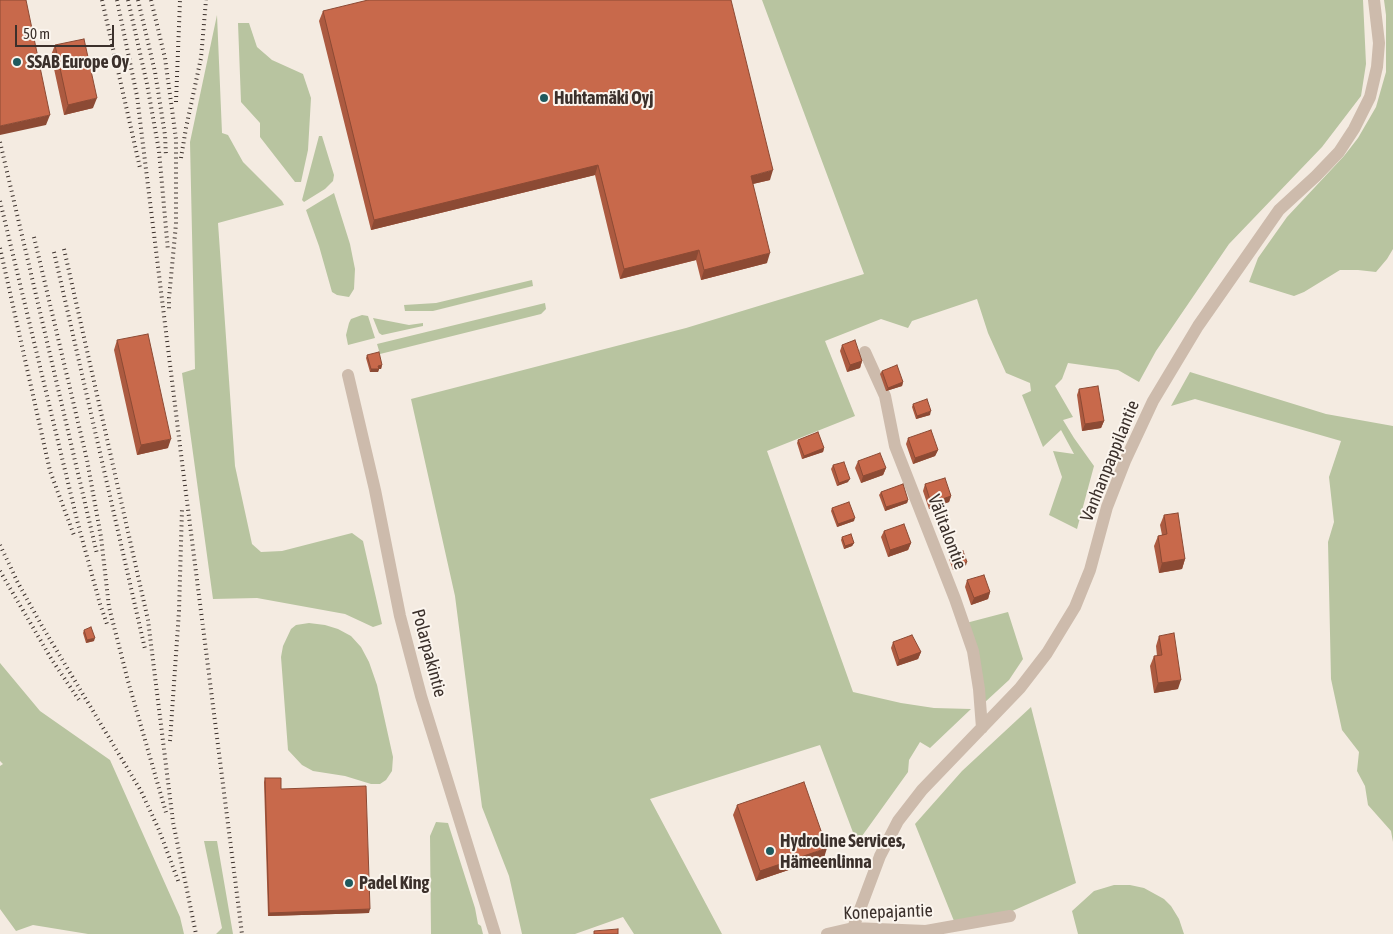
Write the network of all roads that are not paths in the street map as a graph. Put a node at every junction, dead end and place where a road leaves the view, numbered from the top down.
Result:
1 (1374, 0) edge
2 (865, 352) dead end
3 (348, 375) dead end
4 (982, 728) junction
5 (1010, 916) dead end
6 (853, 928) junction
7 (495, 934) edge
8 (827, 934) edge

1 - 4 street, Vanhanpappilantie
2 - 4 street, Välitalontie
3 - 7 street, Polarpakintie
4 - 6 street, Vanhanpappilantie
5 - 6 street, Konepajantie
6 - 8 street, Konepajantie

